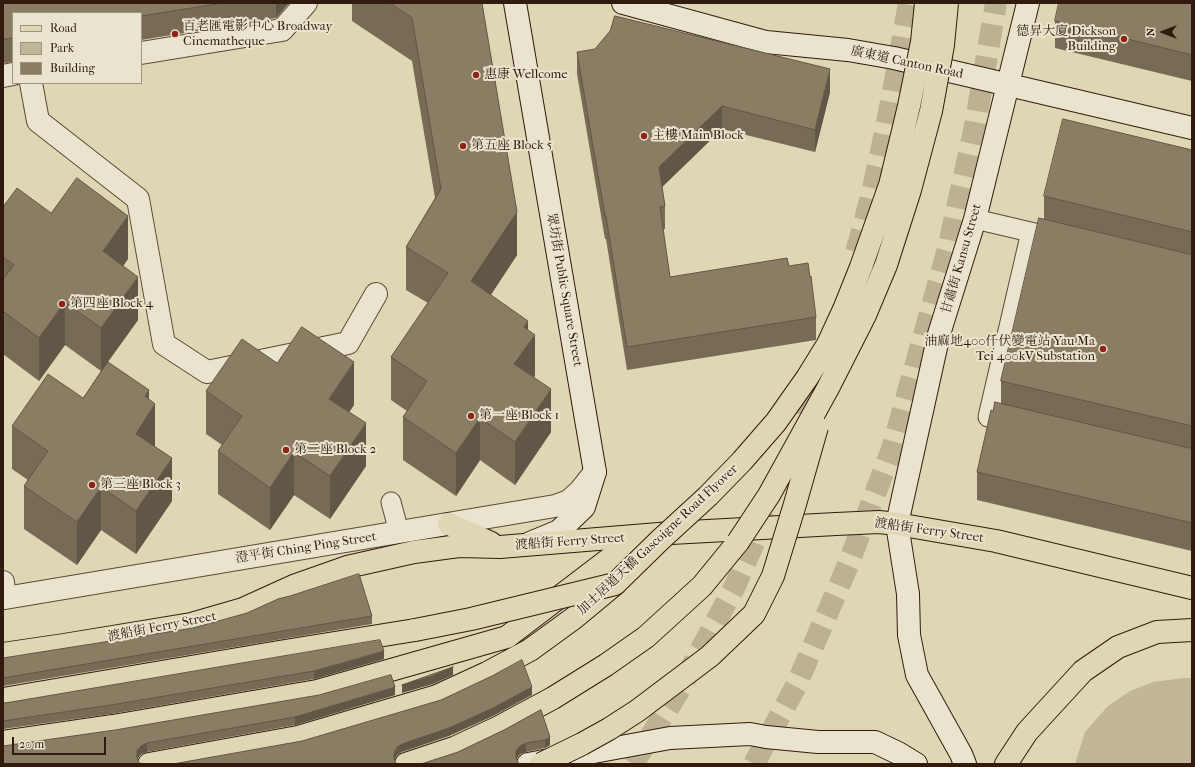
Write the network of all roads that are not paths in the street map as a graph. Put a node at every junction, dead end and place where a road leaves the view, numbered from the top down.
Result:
1 (306, 3) edge
2 (515, 3) edge
3 (622, 3) edge
4 (926, 3) edge
5 (947, 3) edge
6 (1028, 3) edge
7 (142, 54) edge
8 (32, 84) edge
9 (1008, 86) junction
10 (1192, 128) edge
11 (975, 218) junction
12 (1031, 232) junction
13 (1062, 239) edge
14 (376, 294) dead end
15 (828, 388) junction
16 (1034, 428) edge
17 (595, 472) junction
18 (391, 502) dead end
19 (449, 524) junction
20 (897, 524) junction
21 (399, 532) junction
22 (638, 537) junction
23 (527, 544) junction
24 (500, 547) junction
25 (614, 584) junction
26 (1192, 588) edge
27 (4, 593) edge
28 (1192, 630) edge
29 (3, 654) edge
30 (3, 700) edge
31 (3, 742) edge
32 (149, 764) edge
33 (406, 764) edge
34 (528, 764) edge
35 (542, 764) edge
36 (916, 764) edge
37 (965, 764) edge
38 (1006, 764) edge

1 - 7 street
2 - 17 street, 眾坊街 Public Square Street
3 - 9 street, 廣東道 Canton Road
4 - 25 main road, 加士居道天橋 Gascoigne Road Flyover, bridge
5 - 15 main road, bridge
6 - 9 street, 甘肅街 Kansu Street
8 - 14 street
9 - 10 street, 廣東道 Canton Road
9 - 11 street, 甘肅街 Kansu Street
11 - 12 lane
11 - 20 street, 甘肅街 Kansu Street
12 - 13 lane
12 - 16 lane
15 - 33 main road, bridge
15 - 35 main road, bridge
17 - 19 street, 澄平街 Ching Ping Street
17 - 23 street, 眾坊街 Public Square Street
18 - 21 lane
19 - 21 street, 澄平街 Ching Ping Street
19 - 24 main road
20 - 22 main road, 渡船街 Ferry Street
20 - 26 main road, 渡船街 Ferry Street
20 - 37 street, 甘肅街 Kansu Street
21 - 27 street, 澄平街 Ching Ping Street
22 - 23 main road, 渡船街 Ferry Street
22 - 31 main road
23 - 24 main road, 渡船街 Ferry Street
24 - 29 main road, 渡船街 Ferry Street
25 - 30 main road, bridge
25 - 32 main road, 加士居道天橋 Gascoigne Road Flyover
28 - 38 main road
34 - 36 street

